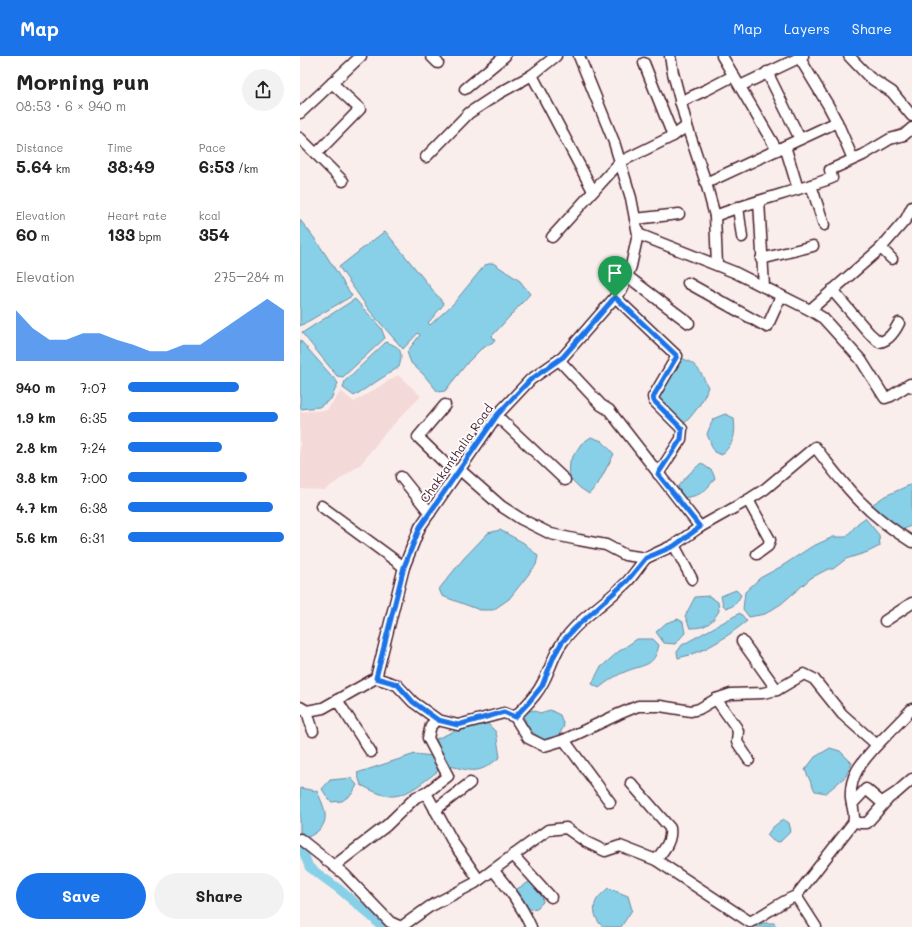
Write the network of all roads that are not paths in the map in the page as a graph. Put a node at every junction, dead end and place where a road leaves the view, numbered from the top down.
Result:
1 (361, 56) edge
2 (430, 56) edge
3 (505, 56) edge
4 (556, 56) edge
5 (579, 56) edge
6 (670, 56) edge
7 (722, 56) edge
8 (849, 56) edge
9 (801, 57) edge
10 (438, 63) dead end
11 (644, 63) dead end
12 (767, 72) junction
13 (532, 75) junction
14 (733, 76) junction
15 (332, 83) junction
16 (740, 86) junction
17 (465, 89) dead end
18 (680, 102) junction
19 (300, 113) edge
20 (912, 116) edge
21 (837, 122) junction
22 (687, 126) junction
23 (912, 128) edge
24 (673, 136) junction
25 (300, 138) edge
26 (800, 140) junction
27 (781, 148) junction
28 (316, 154) junction
29 (426, 157) dead end
30 (853, 159) junction
31 (620, 162) junction
32 (343, 181) dead end
33 (706, 183) junction
34 (811, 185) junction
35 (798, 189) junction
36 (592, 191) junction
37 (759, 201) junction
38 (738, 207) junction
39 (912, 207) edge
40 (679, 214) dead end
41 (715, 216) junction
42 (635, 219) junction
43 (909, 221) edge
44 (824, 225) dead end
45 (638, 234) junction
46 (552, 237) dead end
47 (742, 237) dead end
48 (813, 246) dead end
49 (881, 248) junction
50 (761, 258) junction
51 (892, 259) dead end
52 (717, 265) junction
53 (628, 276) junction
54 (688, 283) dead end
55 (764, 287) junction
56 (832, 290) junction
57 (781, 296) junction
58 (615, 297) junction
59 (810, 310) junction
60 (689, 323) dead end
61 (899, 323) dead end
62 (559, 360) junction
63 (911, 385) edge
64 (446, 405) dead end
65 (497, 416) junction
66 (458, 472) junction
67 (658, 474) junction
68 (401, 477) dead end
69 (565, 480) dead end
70 (748, 500) junction
71 (321, 506) dead end
72 (430, 512) junction
73 (700, 527) junction
74 (912, 542) edge
75 (674, 546) junction
76 (757, 554) dead end
77 (646, 558) junction
78 (404, 567) junction
79 (692, 579) dead end
80 (912, 603) edge
81 (885, 621) dead end
82 (742, 641) dead end
83 (376, 678) junction
84 (777, 690) junction
85 (716, 699) junction
86 (337, 700) junction
87 (303, 709) edge
88 (912, 709) edge
89 (515, 717) junction
90 (438, 720) junction
91 (313, 731) dead end
92 (564, 740) junction
93 (877, 745) junction
94 (371, 752) dead end
95 (749, 760) dead end
96 (912, 779) edge
97 (470, 783) dead end
98 (631, 783) dead end
99 (426, 793) junction
100 (888, 800) junction
101 (610, 802) dead end
102 (852, 804) junction
103 (435, 810) junction
104 (854, 820) junction
105 (300, 839) edge
106 (513, 855) junction
107 (656, 860) junction
108 (334, 866) junction
109 (493, 870) junction
110 (479, 880) junction
111 (796, 896) junction
112 (551, 897) dead end
113 (531, 927) edge
114 (816, 927) edge

1 - 15 street
2 - 10 street
3 - 17 street
4 - 13 street
5 - 31 street, Chakkanthalia Road
6 - 18 street
7 - 14 street
8 - 20 street
9 - 12 street
9 - 21 street
11 - 24 street
12 - 16 street
12 - 26 street
13 - 29 street
13 - 36 street
14 - 16 street
14 - 18 street
15 - 19 street
15 - 28 street
16 - 27 street
18 - 22 street
21 - 26 street
21 - 30 street
22 - 24 street
22 - 33 street
23 - 30 street
24 - 31 street
25 - 28 street
26 - 27 street
27 - 33 street
27 - 35 street
28 - 32 street
30 - 34 street
31 - 36 street
31 - 42 street, Chakkanthalia Road
33 - 41 street
34 - 35 street
34 - 44 street
35 - 37 street
36 - 46 street
37 - 38 street
37 - 50 street
38 - 41 street
38 - 47 street
39 - 43 street
40 - 42 street
41 - 52 street
42 - 45 street, Chakkanthalia Road
43 - 49 street
45 - 52 street
45 - 53 street, Chakkanthalia Road
48 - 50 street
49 - 51 street
49 - 56 street
50 - 55 street
52 - 55 street
53 - 58 street, Chakkanthalia Road
53 - 60 street
54 - 57 street
55 - 57 street
56 - 59 street
56 - 61 street
57 - 59 street
58 - 62 street, Chakkanthalia Road
58 - 67 street
59 - 63 street
62 - 65 street, Chakkanthalia Road
62 - 67 street
64 - 66 street
65 - 66 street, Chakkanthalia Road
65 - 69 street
66 - 72 street, Chakkanthalia Road
66 - 77 street
67 - 73 street
68 - 72 street
70 - 73 street
70 - 74 street
70 - 76 street
71 - 78 street
72 - 78 street, Chakkanthalia Road
73 - 75 street
75 - 77 street
75 - 79 street
77 - 89 street
78 - 83 street, Chakkanthalia Road
80 - 81 street
82 - 84 street
83 - 86 street
83 - 90 street
84 - 85 street
84 - 93 street
85 - 92 street
85 - 95 street
86 - 87 street
86 - 94 street
87 - 91 street
88 - 93 street
89 - 90 street
89 - 92 street
90 - 99 street
92 - 101 street
93 - 102 street
96 - 100 street
97 - 103 street
98 - 107 street
99 - 103 street
99 - 108 street
100 - 102 street
100 - 104 street
102 - 104 street
103 - 110 street
104 - 111 street
105 - 108 street
106 - 107 street
106 - 109 street
106 - 112 street
107 - 111 street
108 - 110 street
109 - 110 street
109 - 113 street
111 - 114 street

